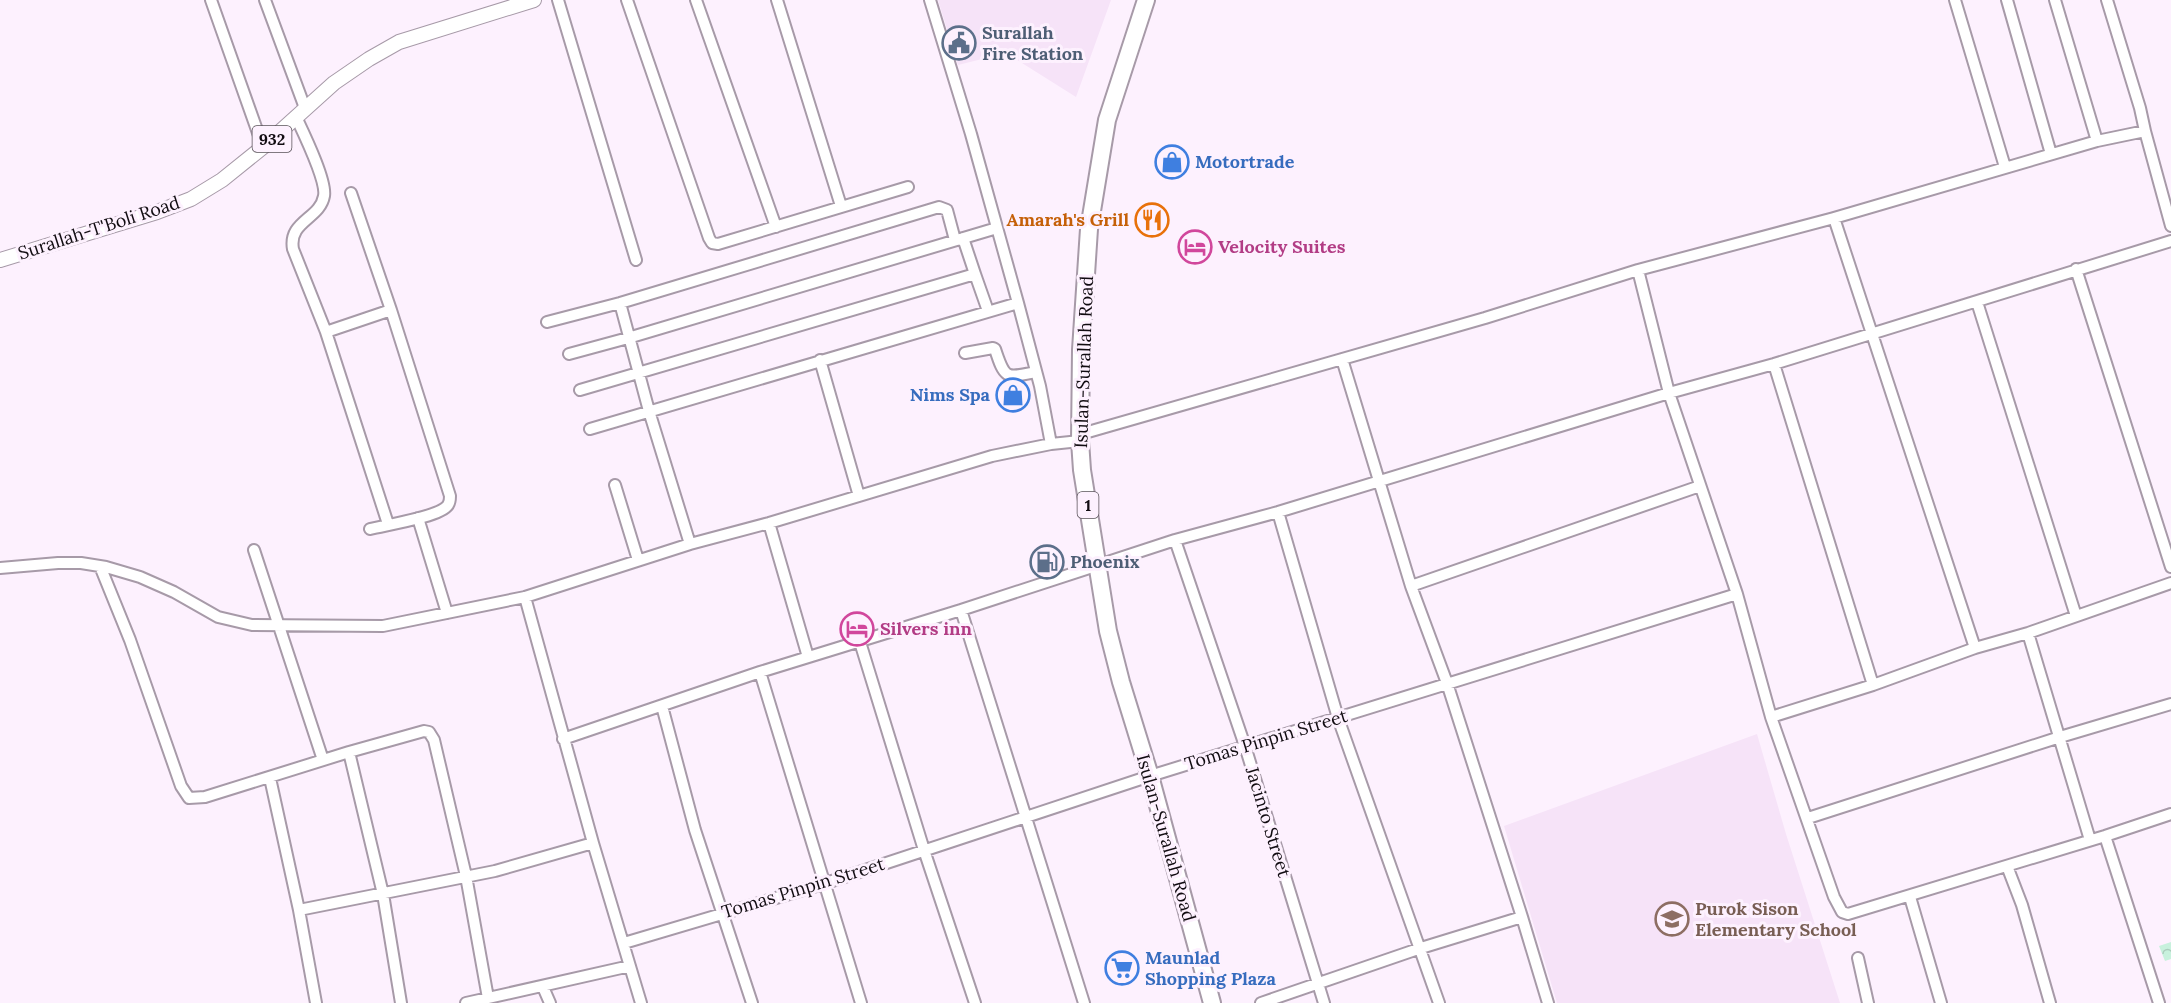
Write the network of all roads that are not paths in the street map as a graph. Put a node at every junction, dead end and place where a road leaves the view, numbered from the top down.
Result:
1 (211, 0) edge
2 (265, 0) edge
3 (534, 0) edge
4 (558, 0) edge
5 (627, 0) edge
6 (696, 0) edge
7 (777, 0) edge
8 (930, 0) edge
9 (1146, 0) edge
10 (1955, 0) edge
11 (2007, 0) edge
12 (2055, 0) edge
13 (2107, 0) edge
14 (300, 112) junction
15 (2145, 131) junction
16 (2097, 141) junction
17 (263, 147) junction
18 (2051, 154) junction
19 (2005, 167) junction
20 (908, 188) dead end
21 (351, 193) dead end
22 (841, 206) junction
23 (1834, 218) junction
24 (776, 226) junction
25 (2171, 226) edge
26 (997, 228) junction
27 (959, 239) junction
28 (2171, 241) edge
29 (0, 260) edge
30 (636, 260) dead end
31 (2076, 269) junction
32 (1638, 270) junction
33 (975, 274) junction
34 (1977, 302) junction
35 (620, 303) junction
36 (1018, 303) junction
37 (391, 310) junction
38 (988, 311) junction
39 (547, 322) dead end
40 (326, 332) junction
41 (1873, 334) junction
42 (628, 338) junction
43 (965, 353) dead end
44 (569, 354) dead end
45 (1342, 359) junction
46 (820, 360) junction
47 (1774, 364) junction
48 (1036, 372) junction
49 (638, 374) junction
50 (580, 390) dead end
51 (1669, 393) junction
52 (649, 411) junction
53 (590, 429) dead end
54 (1080, 438) junction
55 (1051, 444) junction
56 (1378, 482) junction
57 (615, 485) dead end
58 (1700, 486) junction
59 (859, 496) junction
60 (1278, 512) junction
61 (418, 518) junction
62 (769, 523) junction
63 (388, 524) junction
64 (370, 529) dead end
65 (1175, 540) junction
66 (690, 544) junction
67 (254, 550) dead end
68 (638, 560) junction
69 (100, 566) junction
70 (1097, 566) junction
71 (2171, 567) edge
72 (0, 568) edge
73 (2171, 583) edge
74 (1411, 586) junction
75 (1737, 594) junction
76 (525, 597) junction
77 (961, 610) junction
78 (447, 613) junction
79 (2076, 616) junction
80 (280, 627) junction
81 (2028, 633) junction
82 (860, 642) junction
83 (1975, 648) junction
84 (808, 657) junction
85 (760, 672) junction
86 (1447, 683) junction
87 (1873, 686) junction
88 (2171, 704) edge
89 (662, 706) junction
90 (1771, 717) junction
91 (1338, 718) junction
92 (2060, 737) junction
93 (563, 739) junction
94 (1245, 746) junction
95 (349, 752) junction
96 (323, 760) junction
97 (1150, 776) junction
98 (270, 778) junction
99 (2171, 814) edge
100 (1026, 818) junction
101 (1808, 818) junction
102 (2105, 836) junction
103 (2090, 840) junction
104 (593, 843) junction
105 (924, 850) junction
106 (2007, 866) junction
107 (466, 876) junction
108 (823, 884) junction
109 (383, 894) junction
110 (1910, 897) junction
111 (299, 910) junction
112 (722, 914) junction
113 (1522, 916) junction
114 (624, 943) junction
115 (1421, 948) junction
116 (1858, 958) dead end
117 (630, 966) junction
118 (1318, 984) junction
119 (543, 987) junction
120 (488, 998) junction
121 (316, 1003) edge
122 (401, 1003) edge
123 (466, 1003) edge
124 (550, 1003) edge
125 (640, 1003) edge
126 (752, 1003) edge
127 (861, 1003) edge
128 (975, 1003) edge
129 (1084, 1003) edge
130 (1212, 1003) edge
131 (1261, 1003) edge
132 (1324, 1003) edge
133 (1439, 1003) edge
134 (1548, 1003) edge
135 (1868, 1003) edge
136 (1941, 1003) edge
137 (2050, 1003) edge
138 (2159, 1003) edge

1 - 17 street
2 - 14 street
3 - 14 main road, Surallah-T'Boli Road / 932
4 - 30 street
5 - 24 street
6 - 24 street
7 - 22 street
8 - 26 street
9 - 54 highway, Isulan-Surallah Road / 1
10 - 19 street
11 - 18 street
12 - 16 street
13 - 15 street
14 - 17 main road, Surallah-T'Boli Road / 932
14 - 40 street
15 - 16 street
15 - 25 street
16 - 18 street
17 - 29 main road, Surallah-T'Boli Road / 932
18 - 19 street
19 - 23 street
20 - 22 street
21 - 37 street
22 - 24 street
23 - 32 street
23 - 41 street
26 - 27 street
26 - 36 street
27 - 33 street
27 - 35 street
27 - 42 street
28 - 31 street
31 - 34 street
31 - 71 street
32 - 45 street
32 - 51 street
33 - 38 street
33 - 49 street
34 - 41 street
34 - 79 street
35 - 39 street
35 - 42 street
36 - 38 street
36 - 48 street
37 - 40 street
37 - 61 street
38 - 46 street
40 - 63 street
41 - 47 street
41 - 83 street
42 - 44 street
42 - 49 street
43 - 48 street
45 - 54 street
45 - 56 street
46 - 52 street
46 - 59 street
47 - 51 street
47 - 87 street
48 - 55 street
49 - 50 street
49 - 52 street
51 - 56 street
51 - 58 street
52 - 53 street
52 - 66 street
54 - 55 street
54 - 70 highway, Isulan-Surallah Road / 1
55 - 59 street
56 - 60 street
56 - 74 street
57 - 68 street
58 - 74 street
58 - 75 street
59 - 62 street
60 - 65 street
60 - 91 street
61 - 63 street
61 - 78 street
62 - 66 street
62 - 84 street
63 - 64 street
65 - 70 street
65 - 94 street, Jacinto Street
66 - 68 street
67 - 80 street
68 - 76 street
69 - 72 street
69 - 80 street
69 - 98 street
70 - 77 street
70 - 97 highway, Isulan-Surallah Road / 1
73 - 79 street
74 - 86 street
75 - 86 street, Tomas Pinpin Street
75 - 90 street
76 - 78 street
76 - 93 street
77 - 82 street
77 - 100 street
78 - 80 street
79 - 81 street
80 - 96 street
81 - 83 street
81 - 92 street
82 - 84 street
82 - 105 street
83 - 87 street
84 - 85 street
85 - 89 street
85 - 108 street
86 - 91 street, Tomas Pinpin Street
86 - 113 street
87 - 90 street
88 - 92 street
89 - 93 street
89 - 112 street
90 - 101 street
91 - 94 street, Tomas Pinpin Street
91 - 115 street
92 - 101 street
92 - 103 street
93 - 104 street
94 - 97 street, Tomas Pinpin Street
94 - 118 street, Jacinto Street
95 - 96 street
95 - 107 street
95 - 109 street
96 - 98 street
97 - 100 street, Tomas Pinpin Street
97 - 130 highway, Isulan-Surallah Road / 1
98 - 111 street
99 - 102 street
100 - 105 street, Tomas Pinpin Street
100 - 129 street
101 - 110 street
102 - 103 street
102 - 138 street
103 - 106 street
104 - 107 street
104 - 114 street
105 - 108 street, Tomas Pinpin Street
105 - 128 street
106 - 110 street
106 - 137 street
107 - 109 street
107 - 120 street
108 - 112 street, Tomas Pinpin Street
108 - 127 street
109 - 111 street
109 - 122 street
110 - 136 street
111 - 121 street
112 - 114 street, Tomas Pinpin Street
112 - 126 street
113 - 115 street
113 - 134 street
114 - 117 street
115 - 118 street
115 - 133 street
116 - 135 street
117 - 119 street
117 - 125 street
118 - 131 street
118 - 132 street, Jacinto Street
119 - 120 street
119 - 124 street
120 - 123 street

